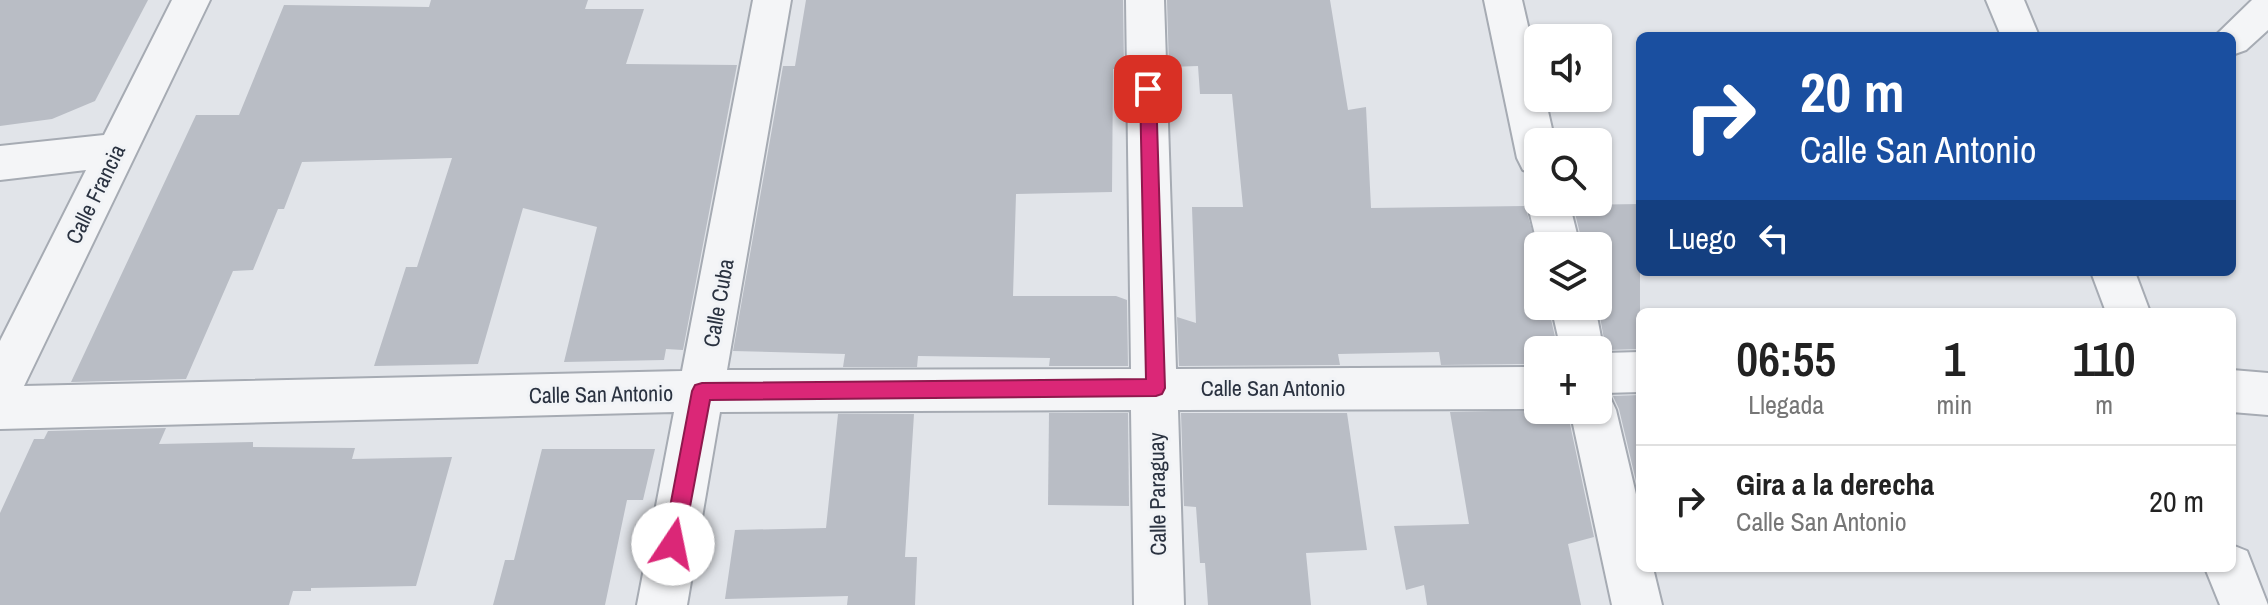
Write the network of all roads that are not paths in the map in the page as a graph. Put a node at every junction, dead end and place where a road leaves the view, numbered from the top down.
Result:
1 (191, 0) edge
2 (772, 0) edge
3 (1145, 0) edge
4 (1503, 0) edge
5 (2005, 0) edge
6 (2268, 8) edge
7 (2018, 32) edge
8 (2236, 36) edge
9 (1531, 128) edge
10 (116, 150) junction
11 (0, 163) edge
12 (2114, 276) edge
13 (2126, 308) edge
14 (1636, 372) edge
15 (1612, 373) edge
16 (0, 388) edge
17 (1156, 388) junction
18 (1524, 388) edge
19 (702, 391) junction
20 (2236, 391) edge
21 (2268, 394) edge
22 (0, 408) edge
23 (1596, 424) edge
24 (2232, 572) edge
25 (662, 605) edge
26 (1159, 605) edge
27 (1637, 605) edge
28 (2245, 605) edge

1 - 10 street, Calle Francia
2 - 19 street, Calle Cuba
3 - 17 street, Calle Paraguay
4 - 9 street
5 - 7 street
6 - 8 street
10 - 11 street
10 - 16 street, Calle Francia
12 - 13 street
14 - 15 street
17 - 18 street, Calle San Antonio
17 - 19 street, Calle San Antonio
17 - 26 street, Calle Paraguay
19 - 22 street, Calle San Antonio
19 - 25 street, Calle Cuba
20 - 21 street
23 - 27 street
24 - 28 street

